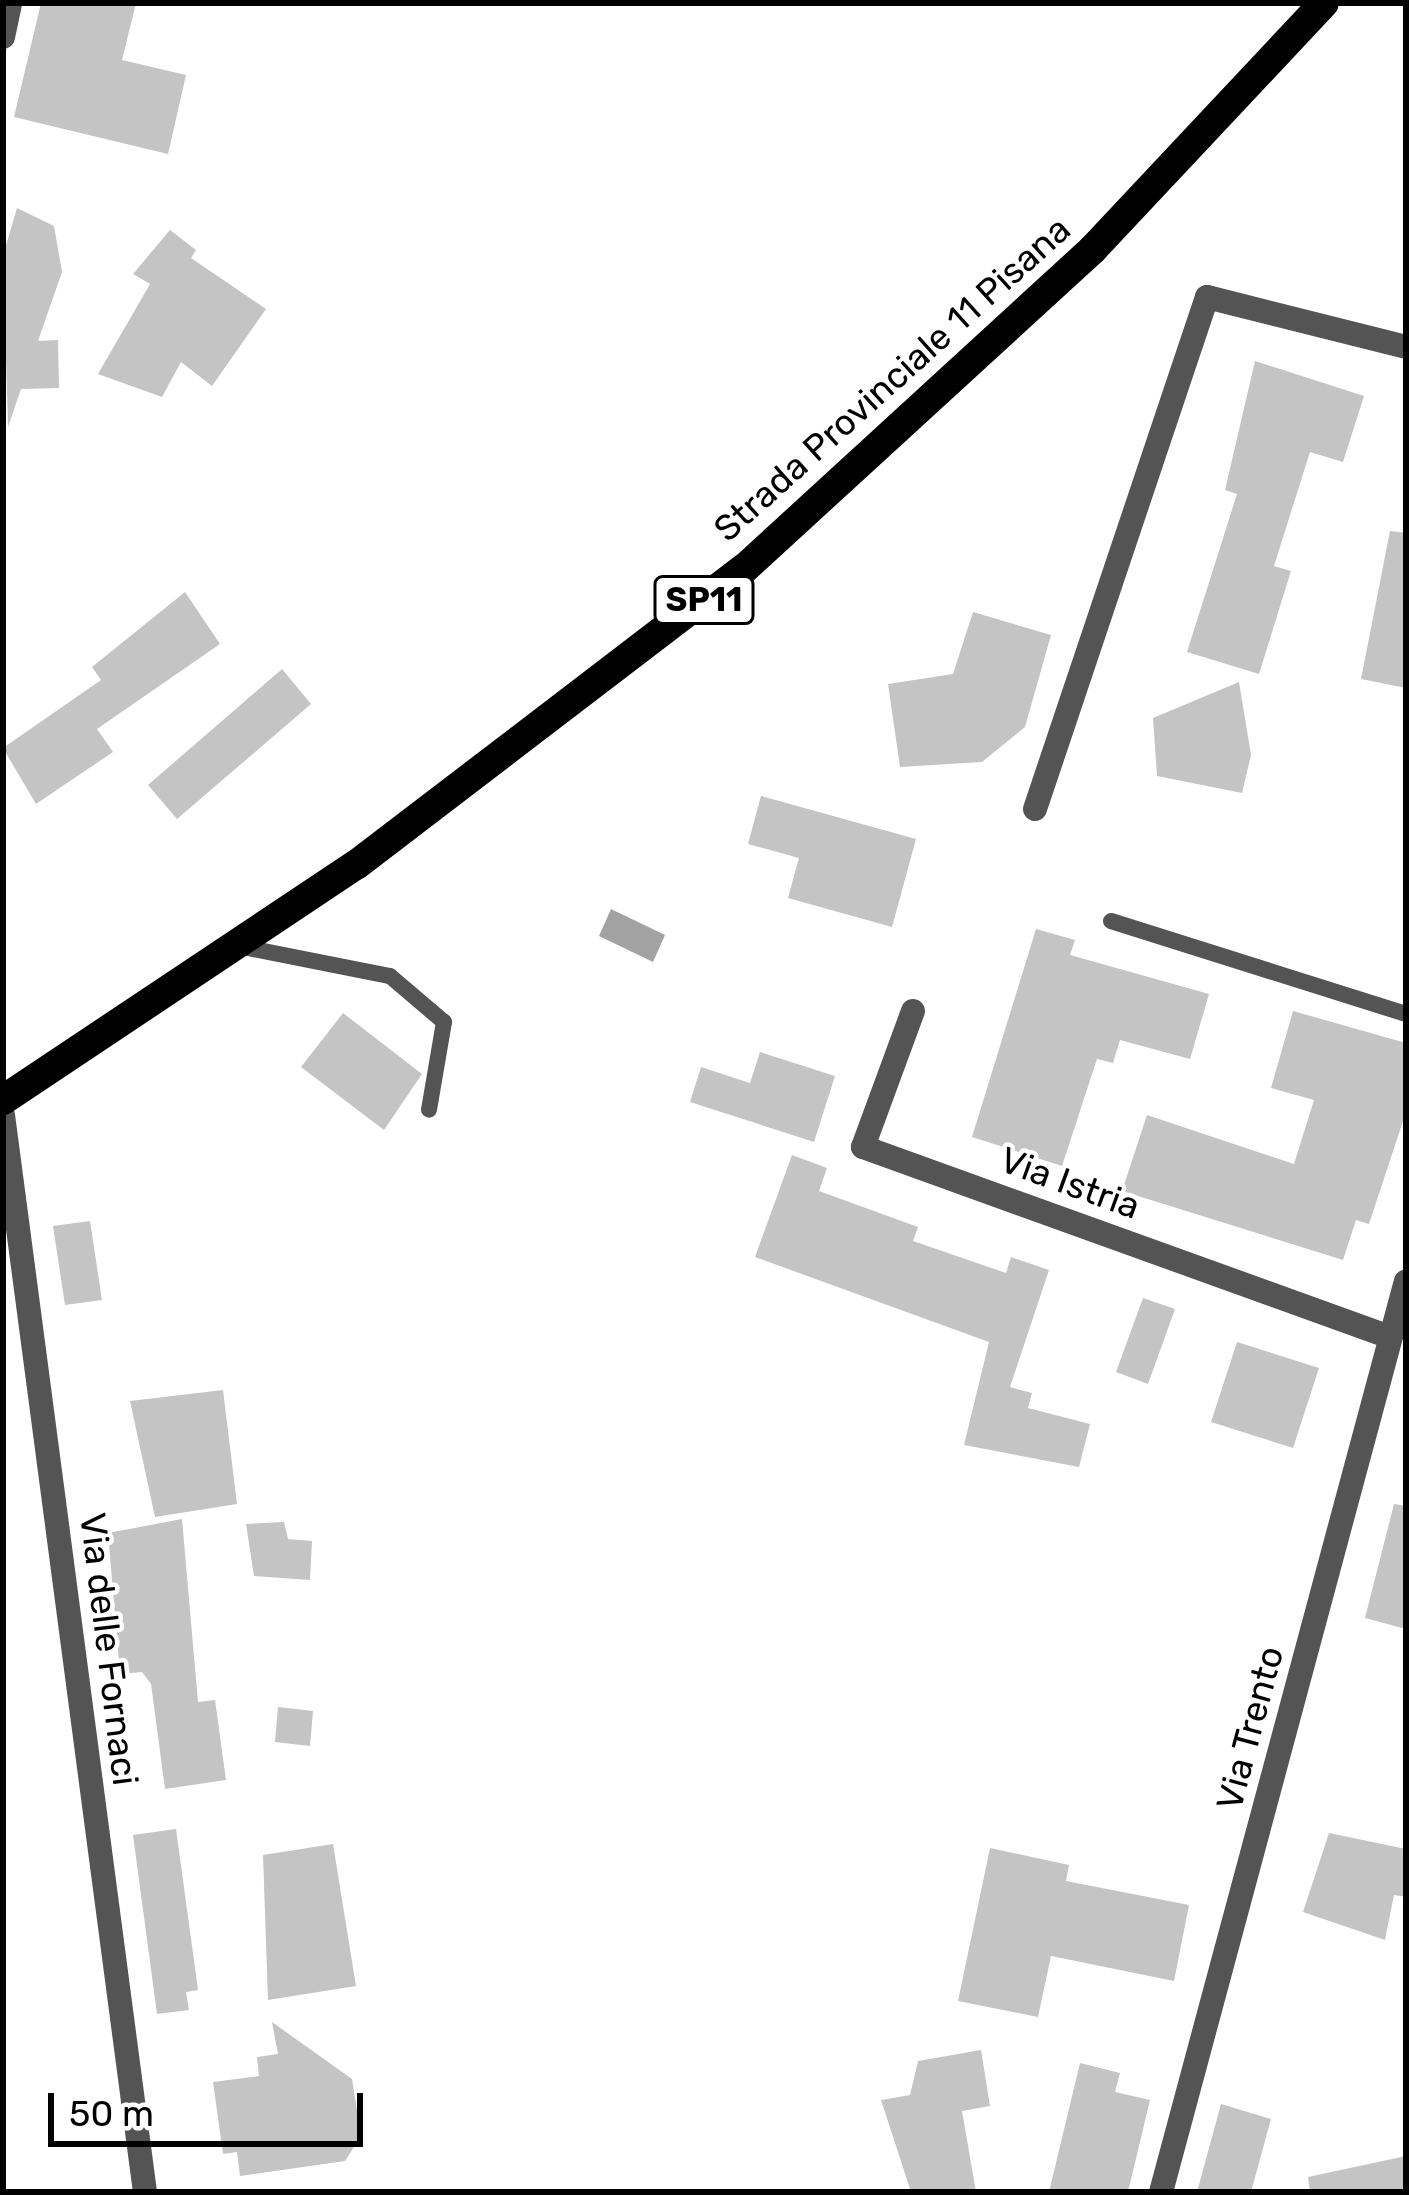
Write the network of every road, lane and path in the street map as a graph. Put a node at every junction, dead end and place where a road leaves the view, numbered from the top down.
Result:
1 (10, 3) edge
2 (1324, 3) edge
3 (3, 37) edge
4 (1406, 347) edge
5 (1035, 808) dead end
6 (1111, 921) dead end
7 (238, 946) junction
8 (913, 1011) dead end
9 (1406, 1014) edge
10 (3, 1100) edge
11 (429, 1110) dead end
12 (3, 1114) edge
13 (1406, 1281) edge
14 (1390, 1336) junction
15 (145, 2192) edge
16 (1161, 2192) edge

1 - 3 street
2 - 7 main road, Strada Provinciale 11 Pisana / SP11
4 - 5 street
6 - 9 lane
7 - 10 main road, Strada Provinciale 11 Pisana / SP11
7 - 11 lane
8 - 14 street, Via Istria
12 - 15 street, Via delle Fornaci
13 - 14 street, Via Trento
14 - 16 street, Via Trento

